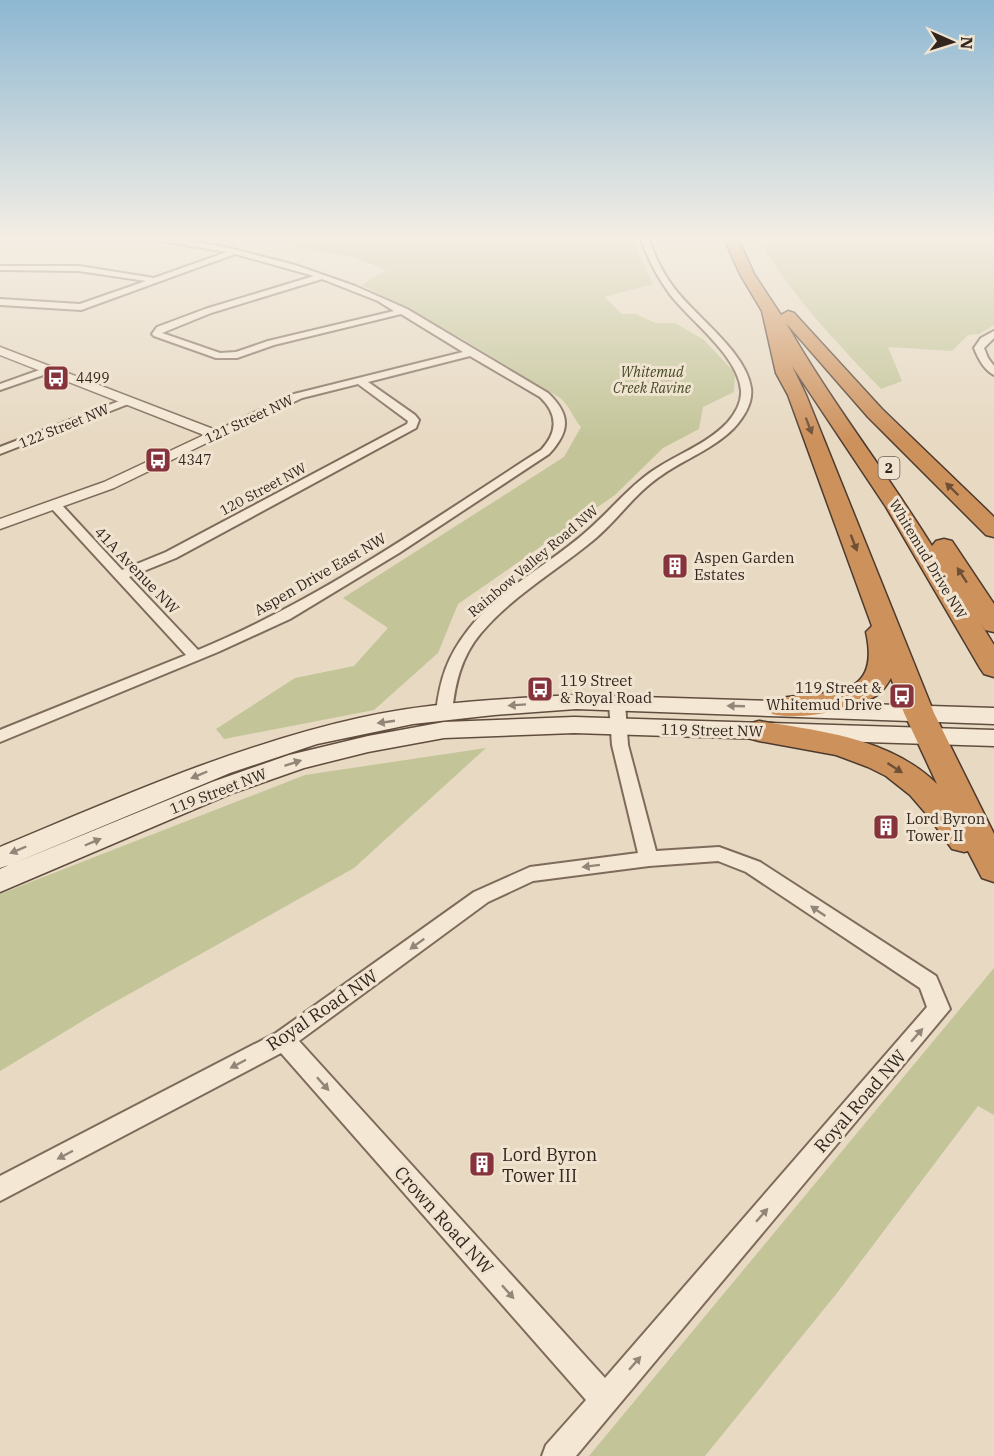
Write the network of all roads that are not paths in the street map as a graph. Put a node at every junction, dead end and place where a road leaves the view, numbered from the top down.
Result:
1 (28, 304) edge
2 (89, 304) edge
3 (231, 304) edge
4 (388, 304) edge
5 (684, 304) edge
6 (772, 304) edge
7 (774, 304) edge
8 (777, 310) junction
9 (404, 311) junction
10 (994, 334) edge
11 (0, 351) edge
12 (472, 352) junction
13 (48, 370) junction
14 (994, 372) edge
15 (359, 380) junction
16 (0, 387) edge
17 (127, 401) junction
18 (216, 435) junction
19 (0, 451) edge
20 (56, 506) junction
21 (0, 524) edge
22 (994, 530) edge
23 (121, 575) junction
24 (868, 579) junction
25 (994, 624) edge
26 (195, 656) junction
27 (994, 668) edge
28 (782, 707) junction
29 (618, 715) junction
30 (444, 722) junction
31 (925, 724) junction
32 (986, 727) edge
33 (759, 731) junction
34 (0, 736) edge
35 (0, 858) edge
36 (649, 859) junction
37 (994, 868) edge
38 (0, 881) edge
39 (994, 881) edge
40 (284, 1040) junction
41 (0, 1189) edge
42 (604, 1399) junction
43 (557, 1456) edge

1 - 2 street
3 - 9 street
4 - 9 street
5 - 30 street, Rainbow Valley Road NW
6 - 8 highway, Whitemud Drive NW / 2
7 - 8 highway, Whitemud Drive NW / 2
22 -> 8 highway
8 -> 24 highway
25 -> 8 highway, Whitemud Drive NW / 2
8 - 27 highway, Whitemud Drive NW / 2
9 - 12 street
10 - 14 street
11 - 13 street
12 - 15 street, 121 Street NW
12 - 26 street, Aspen Drive East NW
13 - 16 street
13 - 17 street
15 - 18 street, 121 Street NW
15 - 23 street, 120 Street NW
17 - 18 street
17 - 19 street, 122 Street NW
18 - 20 street, 121 Street NW
20 - 21 street, 121 Street NW
20 - 23 street, 41A Avenue NW
23 - 26 street, 41A Avenue NW
24 - 28 highway
24 - 31 highway
26 - 34 street, Aspen Drive East NW
28 -> 29 main road, 119 Street NW
28 - 31 main road, 119 Street NW
29 - 30 main road, 119 Street NW
29 - 33 main road, 119 Street NW
29 - 36 street
30 -> 35 main road, 119 Street NW
38 -> 30 main road, 119 Street NW
31 - 32 main road, 119 Street NW
31 - 33 main road, 119 Street NW
31 - 37 highway
33 -> 39 highway
36 -> 40 street, Royal Road NW
42 -> 36 street, Royal Road NW
40 -> 41 street, Royal Road NW
40 -> 42 street, Crown Road NW
42 - 43 street, Royal Road NW

